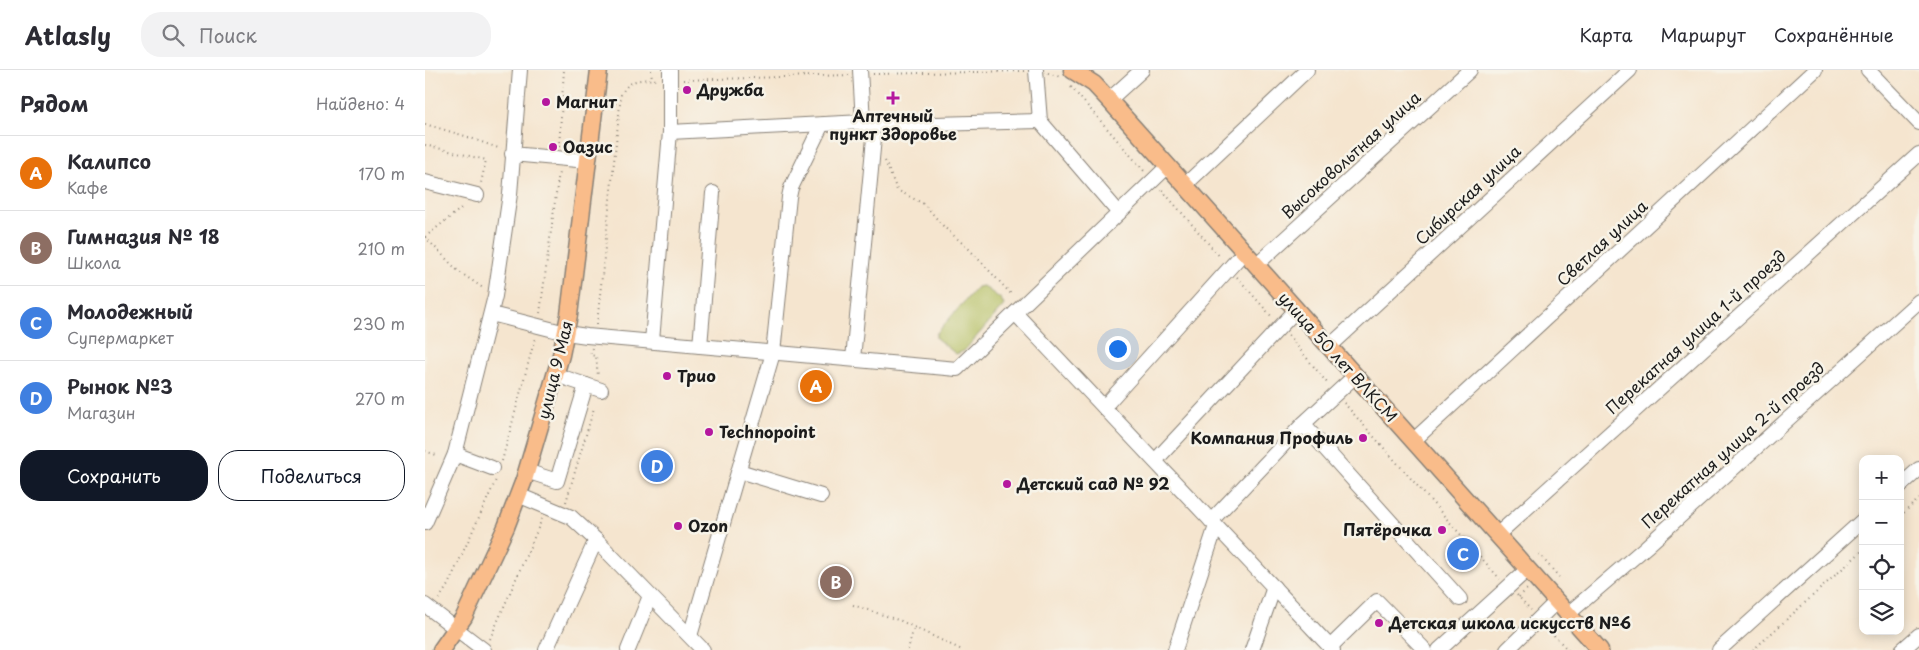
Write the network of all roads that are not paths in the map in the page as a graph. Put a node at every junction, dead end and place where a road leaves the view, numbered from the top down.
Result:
1 (521, 70) edge
2 (599, 70) edge
3 (670, 70) edge
4 (860, 70) edge
5 (1036, 70) edge
6 (1072, 70) edge
7 (1142, 70) edge
8 (1307, 70) edge
9 (1470, 70) edge
10 (1630, 70) edge
11 (1815, 70) edge
12 (1868, 70) edge
13 (1109, 100) junction
14 (1040, 121) junction
15 (1919, 123) edge
16 (864, 124) junction
17 (821, 126) junction
18 (670, 132) junction
19 (512, 154) junction
20 (1919, 154) edge
21 (589, 161) junction
22 (1168, 166) junction
23 (425, 182) edge
24 (1185, 185) junction
25 (713, 193) dead end
26 (477, 195) road end
27 (1119, 213) junction
28 (1244, 252) junction
29 (1256, 265) junction
30 (1919, 301) edge
31 (1297, 310) junction
32 (1015, 313) junction
33 (491, 314) junction
34 (566, 333) junction
35 (652, 341) junction
36 (700, 346) junction
37 (1329, 347) junction
38 (773, 353) junction
39 (853, 359) junction
40 (556, 375) junction
41 (1355, 376) junction
42 (586, 385) junction
43 (601, 390) dead end
44 (1104, 407) junction
45 (1303, 424) junction
46 (1413, 441) junction
47 (454, 457) junction
48 (1155, 461) junction
49 (1919, 469) edge
50 (497, 470) road end
51 (526, 471) junction
52 (739, 471) junction
53 (1904, 482) edge
54 (518, 496) junction
55 (821, 496) dead end
56 (1213, 523) junction
57 (425, 524) edge
58 (1859, 524) edge
59 (1497, 535) junction
60 (596, 540) junction
61 (1528, 569) junction
62 (1274, 587) junction
63 (650, 596) junction
64 (1460, 599) dead end
65 (1557, 601) junction
66 (428, 608) edge
67 (1568, 614) junction
68 (456, 630) junction
69 (1919, 635) edge
70 (690, 636) junction
71 (486, 646) edge
72 (1331, 649) edge
73 (441, 650) edge
74 (546, 650) edge
75 (627, 650) edge
76 (703, 650) edge
77 (1175, 650) edge
78 (1252, 650) edge
79 (1425, 650) edge
80 (1439, 650) edge
81 (1507, 650) edge
82 (1601, 650) edge
83 (1719, 650) edge
84 (1902, 650) edge

1 - 19 street
2 - 21 main road, улица 9 Мая
3 - 18 street
4 - 16 street
5 - 14 street
6 - 13 main road, улица 50 лет ВЛКСМ
7 - 13 street
8 - 24 street
9 - 29 street, Высоковольтная улица
10 - 37 street, Сибирская улица
11 - 46 street, Светлая улица
12 - 15 street
13 - 22 main road, улица 50 лет ВЛКСМ
14 - 16 street
14 - 27 street
16 - 17 street
16 - 39 street
17 - 18 street
17 - 38 street
18 - 35 street
19 - 21 street
19 - 33 street
20 - 59 street, Перекатная улица 1-й проезд
21 - 34 main road, улица 9 Мая
22 - 24 main road, улица 50 лет ВЛКСМ
22 - 27 street
23 - 26 street
24 - 28 main road, улица 50 лет ВЛКСМ
25 - 36 street
27 - 32 street
28 - 29 main road, улица 50 лет ВЛКСМ
28 - 44 street
29 - 31 main road, улица 50 лет ВЛКСМ
30 - 67 street, Перекатная улица 2-й проезд
31 - 37 main road, улица 50 лет ВЛКСМ
31 - 48 street
32 - 39 street
32 - 44 street
33 - 34 street
33 - 47 street
34 - 35 street
34 - 40 main road, улица 9 Мая
35 - 36 street
36 - 38 street
37 - 41 main road, улица 50 лет ВЛКСМ
38 - 39 street
38 - 52 street
40 - 42 street
40 - 51 main road, улица 9 Мая
41 - 45 street
41 - 46 main road, улица 50 лет ВЛКСМ
42 - 43 street
42 - 51 street
44 - 48 street
45 - 56 street
45 - 64 street
46 - 59 main road, улица 50 лет ВЛКСМ
47 - 50 street
47 - 57 street
48 - 56 street
49 - 53 street
51 - 54 main road, улица 9 Мая
52 - 55 street
52 - 70 street
54 - 60 street
54 - 68 main road, улица 9 Мая
56 - 62 street
56 - 77 street
58 - 83 street
59 - 61 main road, улица 50 лет ВЛКСМ
60 - 63 street
60 - 74 street
61 - 65 main road, улица 50 лет ВЛКСМ
61 - 80 street
62 - 72 street
62 - 78 street
63 - 70 street
63 - 75 street
65 - 67 main road, улица 50 лет ВЛКСМ
65 - 81 street
66 - 68 street
67 - 82 main road, улица 50 лет ВЛКСМ
68 - 71 street
68 - 73 main road, улица 9 Мая
69 - 84 street
70 - 76 street
72 - 79 street

